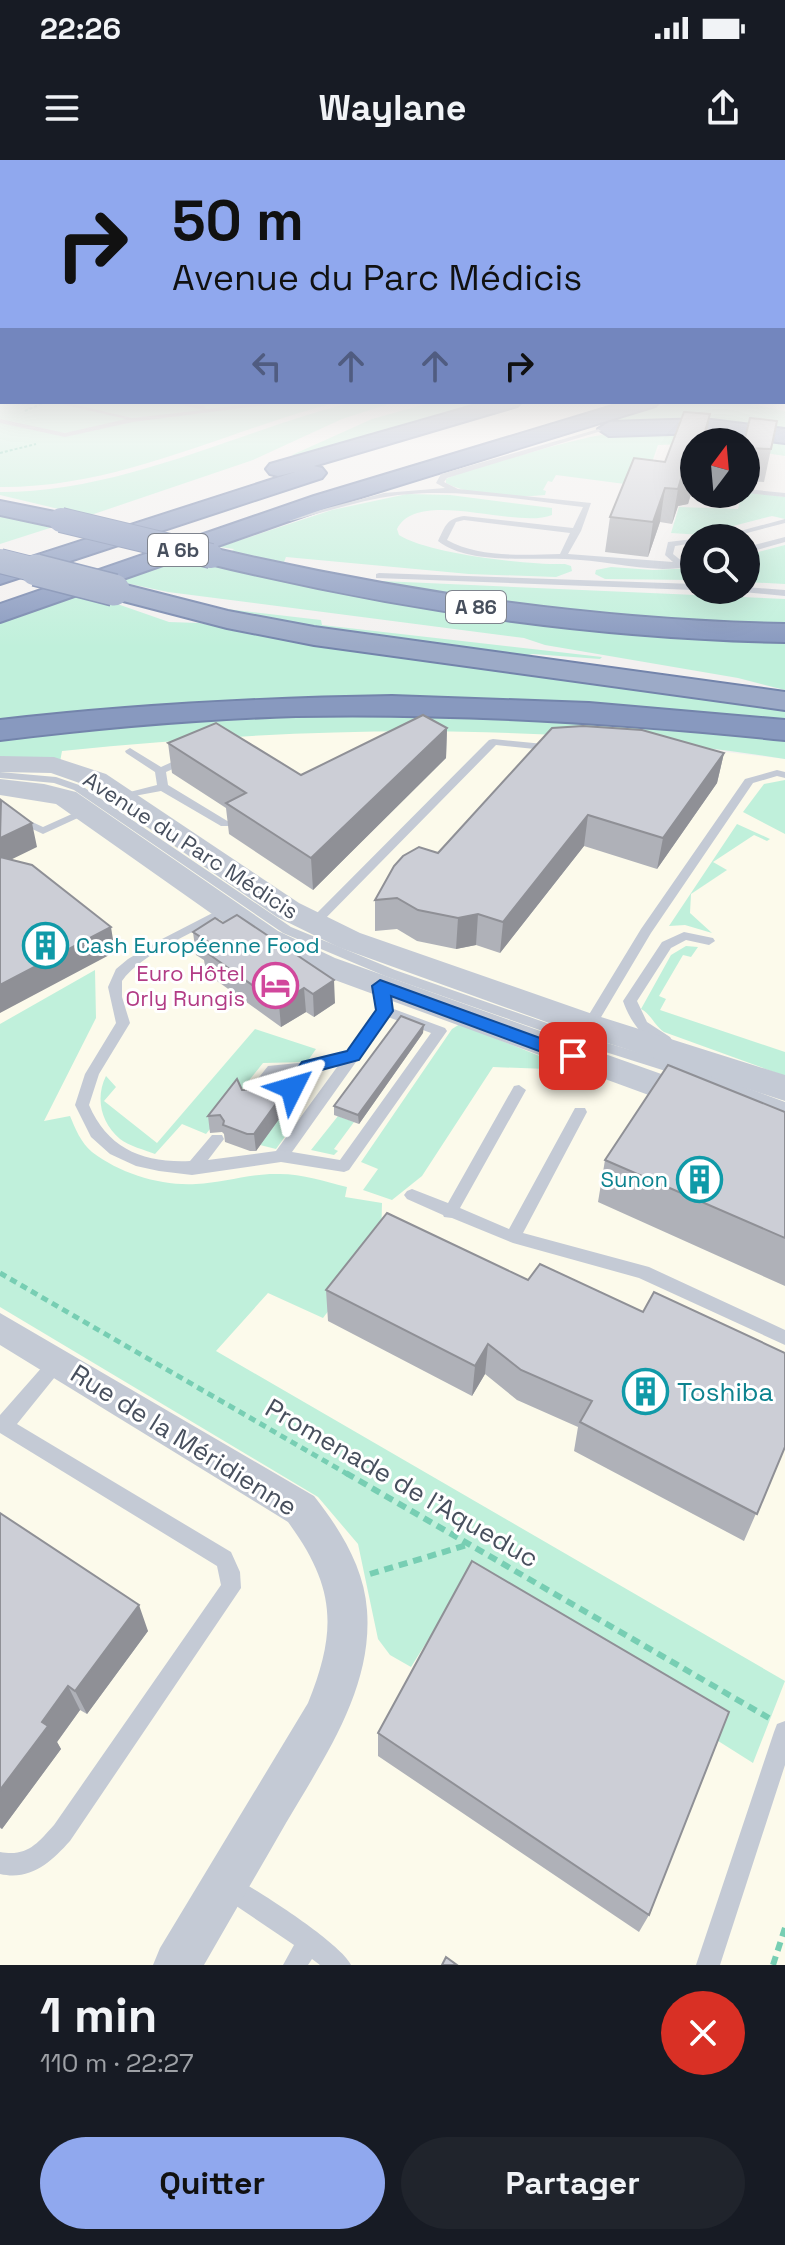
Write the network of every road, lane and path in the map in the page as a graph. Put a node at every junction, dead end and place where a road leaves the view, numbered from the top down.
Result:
1 (218, 479) edge
2 (245, 479) edge
3 (291, 479) edge
4 (343, 479) edge
5 (397, 479) edge
6 (441, 479) edge
7 (460, 492) junction
8 (760, 492) edge
9 (785, 495) edge
10 (0, 505) edge
11 (785, 521) edge
12 (760, 527) edge
13 (63, 528) junction
14 (577, 531) junction
15 (785, 539) edge
16 (680, 543) edge
17 (760, 546) edge
18 (211, 547) junction
19 (563, 556) junction
20 (0, 558) edge
21 (587, 559) junction
22 (680, 563) edge
23 (680, 565) edge
24 (0, 576) edge
25 (379, 576) dead end
26 (581, 583) junction
27 (680, 587) edge
28 (760, 591) edge
29 (0, 593) edge
30 (785, 593) edge
31 (0, 613) edge
32 (785, 634) edge
33 (785, 701) edge
34 (0, 730) edge
35 (785, 730) edge
36 (568, 749) edge
37 (130, 751) dead end
38 (199, 754) edge
39 (0, 764) edge
40 (160, 771) junction
41 (0, 775) edge
42 (785, 775) edge
43 (0, 787) edge
44 (163, 787) junction
45 (122, 797) junction
46 (0, 810) edge
47 (87, 811) junction
48 (225, 824) edge
49 (242, 901) junction
50 (313, 924) junction
51 (709, 941) dead end
52 (382, 998) junction
53 (581, 1040) junction
54 (353, 1055) junction
55 (308, 1067) junction
56 (785, 1087) edge
57 (519, 1090) dead end
58 (249, 1100) edge
59 (785, 1108) edge
60 (275, 1109) edge
61 (580, 1112) dead end
62 (785, 1132) edge
63 (217, 1139) dead end
64 (244, 1149) dead end
65 (281, 1156) junction
66 (233, 1163) junction
67 (192, 1169) junction
68 (412, 1195) dead end
69 (450, 1213) junction
70 (513, 1237) junction
71 (0, 1273) edge
72 (0, 1327) edge
73 (785, 1338) edge
74 (57, 1362) junction
75 (3, 1424) edge
76 (467, 1545) junction
77 (343, 1583) junction
78 (779, 1727) edge
79 (0, 1863) edge
80 (224, 1885) junction
81 (785, 1928) edge
82 (309, 1941) junction
83 (177, 1965) edge
84 (295, 1965) edge
85 (339, 1965) edge
86 (708, 1965) edge
87 (773, 1965) edge

1 - 13 highway
2 - 13 highway, A 6b
3 - 24 highway
4 - 29 highway
5 - 18 highway, A 6b
6 - 7 lane
7 - 14 lane
7 - 18 lane
8 - 9 lane
10 - 13 highway, A 86
11 - 12 lane
13 - 18 highway, A 86, bridge
13 - 20 highway, A 6b
14 - 19 lane
14 - 19 lane
15 - 17 lane
16 - 22 lane
18 - 31 highway, A 6b
18 - 32 highway, A 86
19 - 21 lane
20 - 33 highway, A 86, bridge
21 - 23 lane
21 - 26 lane
25 - 26 lane
26 - 27 lane
28 - 30 lane
34 - 35 highway
36 - 50 lane
37 - 40 lane
38 - 40 lane
39 - 45 street, Avenue du Parc Médicis
40 - 44 lane
41 - 49 lane
42 - 53 lane
43 - 47 street, Avenue du Parc Médicis
44 - 45 lane
44 - 48 lane
45 - 49 street, Avenue du Parc Médicis
46 - 47 lane
47 - 49 street, Avenue du Parc Médicis
49 - 50 street, Avenue du Parc Médicis
49 - 52 street, Avenue du Parc Médicis
49 - 53 lane
49 - 67 lane
50 - 53 street, Avenue du Parc Médicis
51 - 56 lane
52 - 53 street, Avenue du Parc Médicis
52 - 54 lane
52 - 65 lane
53 - 56 street, Avenue du Parc Médicis
53 - 59 lane
53 - 62 street, Avenue du Parc Médicis
54 - 55 lane
54 - 65 lane
55 - 58 lane
55 - 60 lane
57 - 69 lane
61 - 70 lane
63 - 67 lane
64 - 66 lane
65 - 66 lane
66 - 67 lane
68 - 69 lane
69 - 70 lane
70 - 73 lane
71 - 76 path, Promenade de l'Aqueduc
72 - 74 street, Rue de la Méridienne
74 - 75 lane
74 - 77 street, Rue de la Méridienne
75 - 79 lane
76 - 77 path
76 - 78 path, Promenade de l'Aqueduc
77 - 80 street, Rue de la Méridienne
78 - 86 lane
80 - 82 lane
80 - 83 street, Rue de la Méridienne
81 - 87 path
82 - 84 lane
82 - 85 lane

